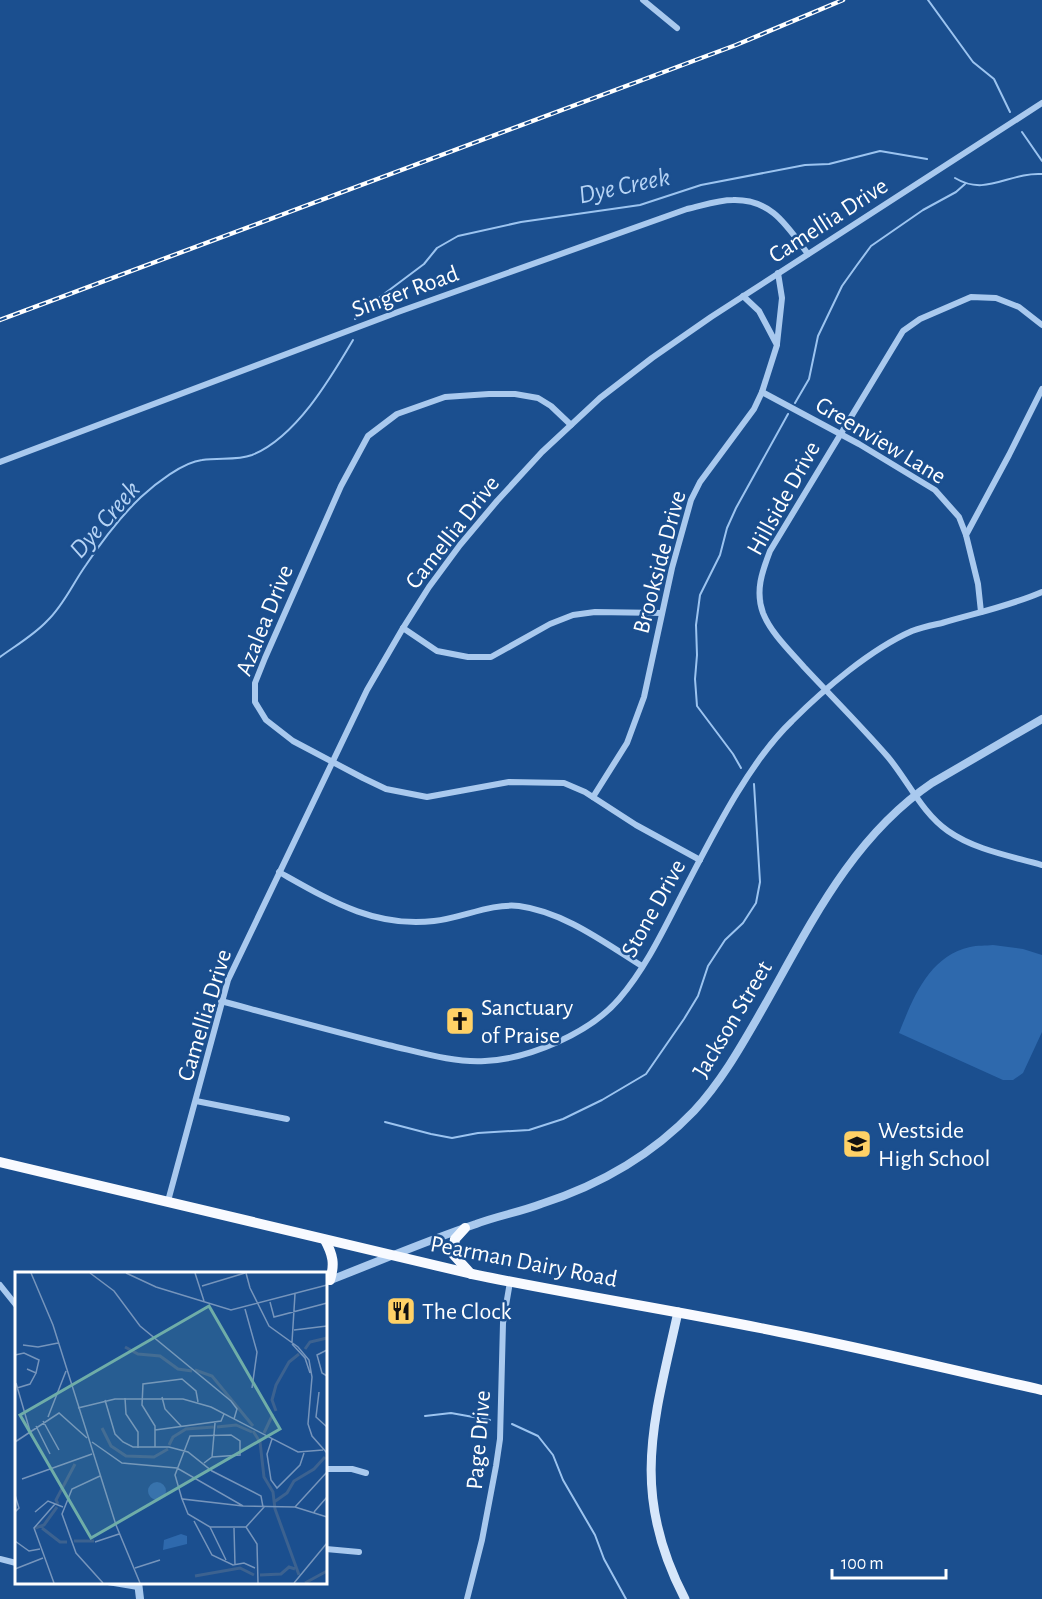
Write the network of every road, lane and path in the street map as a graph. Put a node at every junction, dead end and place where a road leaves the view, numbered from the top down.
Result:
1 (643, 0) edge
2 (677, 28) dead end
3 (1042, 103) edge
4 (808, 254) junction
5 (778, 273) junction
6 (743, 296) junction
7 (1042, 325) edge
8 (777, 345) junction
9 (1042, 389) edge
10 (762, 392) junction
11 (571, 425) junction
12 (840, 435) junction
13 (0, 462) edge
14 (966, 535) junction
15 (1042, 592) edge
16 (981, 612) junction
17 (662, 614) junction
18 (403, 628) junction
19 (826, 691) junction
20 (1042, 719) edge
21 (332, 763) junction
22 (916, 794) junction
23 (593, 797) junction
24 (700, 860) junction
25 (1042, 865) edge
26 (279, 872) junction
27 (642, 966) junction
28 (221, 1001) junction
29 (196, 1101) junction
30 (287, 1119) dead end
31 (0, 1162) edge
32 (168, 1201) junction
33 (465, 1228) junction
34 (325, 1240) junction
35 (393, 1256) junction
36 (472, 1274) junction
37 (328, 1281) edge
38 (510, 1282) junction
39 (0, 1285) edge
40 (15, 1304) edge
41 (678, 1312) junction
42 (1042, 1390) edge
43 (327, 1469) edge
44 (366, 1473) dead end
45 (327, 1549) edge
46 (359, 1552) dead end
47 (0, 1559) edge
48 (15, 1563) edge
49 (138, 1585) edge
50 (140, 1599) edge
51 (467, 1599) edge
52 (685, 1599) edge

1 - 2 street
3 - 4 street, Camellia Drive
4 - 5 street, Camellia Drive
4 - 13 street, Singer Road
5 - 6 street, Camellia Drive
5 - 8 street, Brookside Drive
6 - 8 street
6 - 11 street, Camellia Drive
7 - 12 street, Hillside Drive
8 - 10 street, Brookside Drive
9 - 14 street
10 - 12 street, Greenview Lane
10 - 17 street, Brookside Drive
11 - 18 street, Camellia Drive
11 - 21 street, Azalea Drive
12 - 14 street, Greenview Lane
12 - 19 street, Hillside Drive
14 - 16 street
15 - 16 street, Stone Drive
16 - 19 street, Stone Drive
17 - 18 street
17 - 23 street, Brookside Drive
18 - 21 street, Camellia Drive
19 - 22 street, Hillside Drive
19 - 24 street, Stone Drive
20 - 22 street, Jackson Street
21 - 23 street, Azalea Drive
21 - 26 street, Camellia Drive
22 - 25 street, Hillside Drive
22 - 33 street, Jackson Street
23 - 24 street, Azalea Drive
24 - 27 street, Stone Drive
26 - 27 street
26 - 28 street, Camellia Drive
27 - 28 street, Stone Drive
28 - 29 street, Camellia Drive
29 - 30 street
29 - 32 street, Camellia Drive
31 - 32 highway, Pearman Dairy Road
32 - 34 highway, Pearman Dairy Road
33 - 35 street, Jackson Street
33 - 36 highway
34 - 35 highway, Pearman Dairy Road
34 - 37 highway
35 - 36 highway, Pearman Dairy Road
35 - 37 street, Jackson Street
36 - 38 highway, Pearman Dairy Road
38 - 41 highway, Pearman Dairy Road
38 - 51 street, Page Drive
39 - 40 street
41 - 42 highway, Pearman Dairy Road
41 - 52 main road
43 - 44 street
45 - 46 street
47 - 48 street
49 - 50 street

